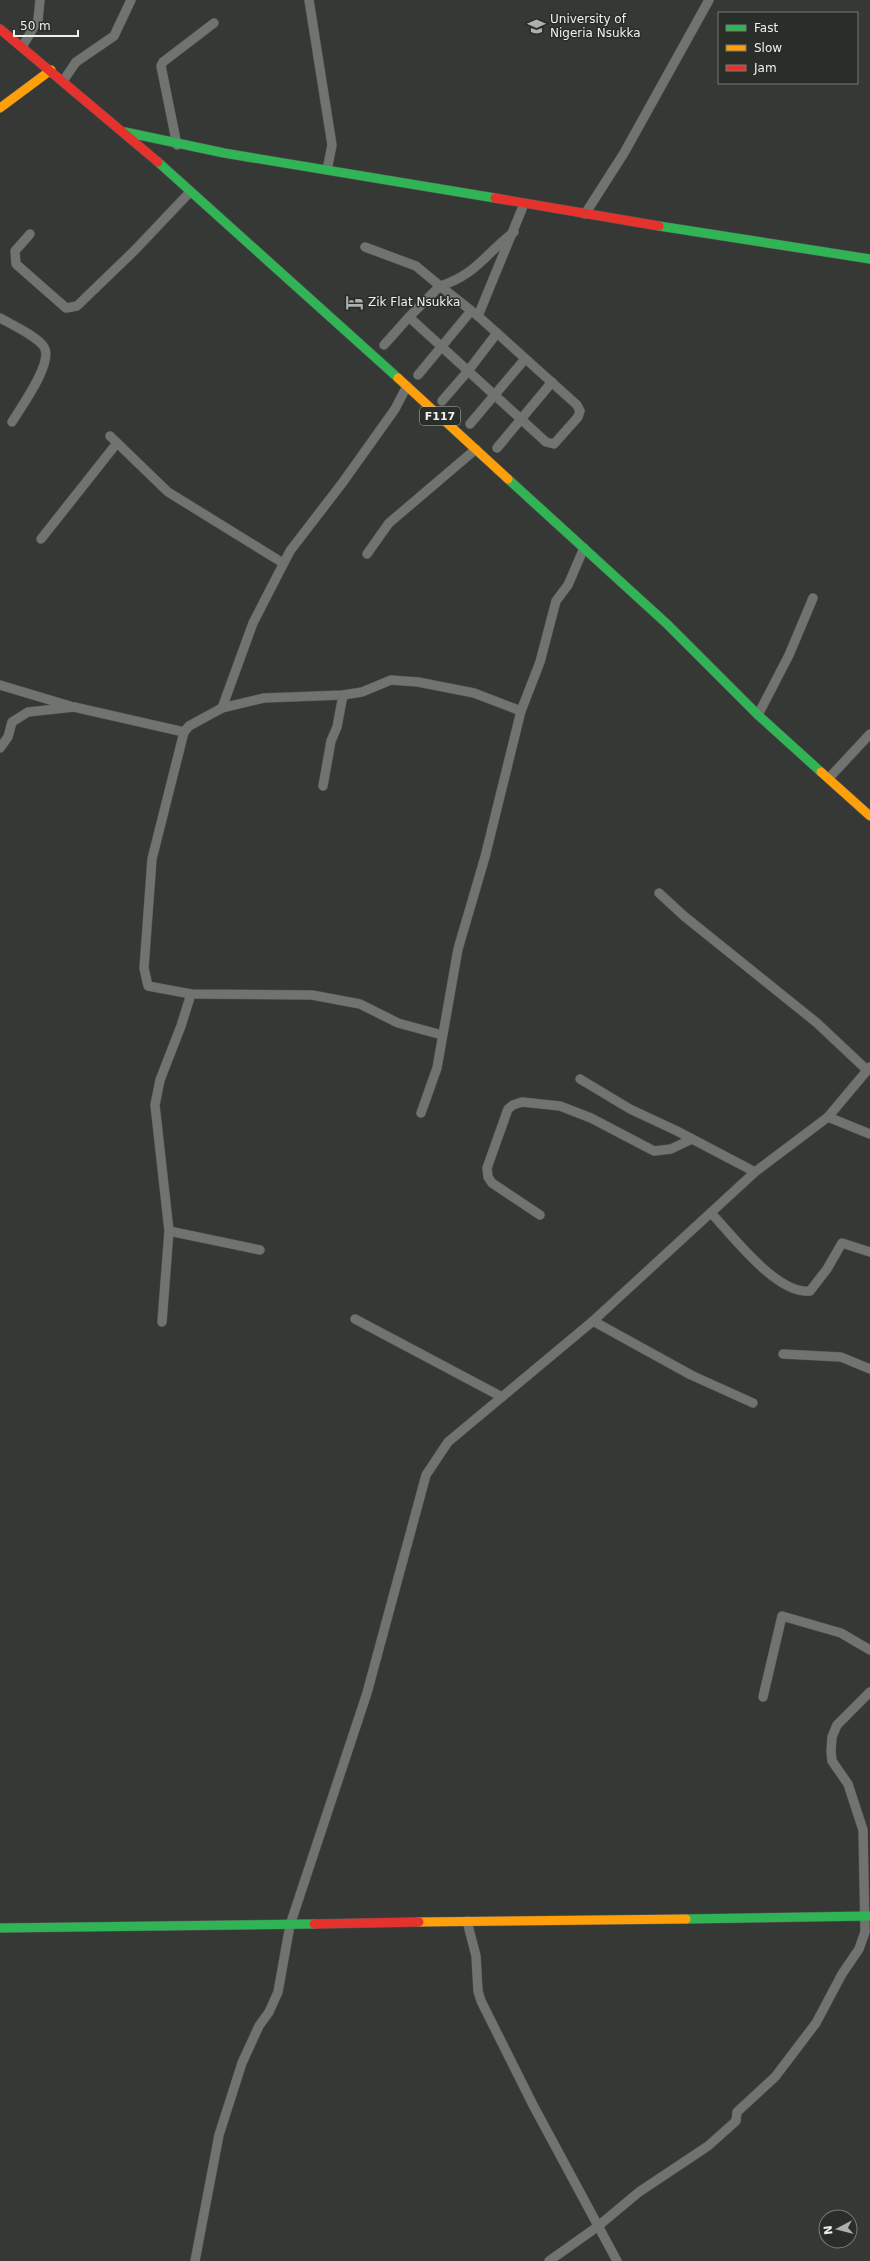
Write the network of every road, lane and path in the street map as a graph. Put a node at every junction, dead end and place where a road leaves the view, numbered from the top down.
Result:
1 (40, 0) edge
2 (131, 0) edge
3 (309, 0) edge
4 (709, 0) edge
5 (214, 23) dead end
6 (0, 29) edge
7 (22, 47) junction
8 (51, 70) junction
9 (64, 80) junction
10 (0, 108) edge
11 (125, 132) junction
12 (177, 145) junction
13 (327, 170) junction
14 (190, 192) junction
15 (524, 204) junction
16 (585, 214) junction
17 (514, 232) junction
18 (30, 234) dead end
19 (366, 247) dead end
20 (870, 259) edge
21 (440, 286) junction
22 (475, 314) junction
23 (409, 317) junction
24 (0, 318) edge
25 (497, 333) junction
26 (384, 345) dead end
27 (442, 347) junction
28 (526, 359) junction
29 (468, 371) junction
30 (418, 375) dead end
31 (552, 382) junction
32 (407, 386) junction
33 (495, 395) junction
34 (442, 401) dead end
35 (522, 420) junction
36 (12, 422) dead end
37 (470, 424) dead end
38 (110, 436) dead end
39 (117, 443) junction
40 (497, 448) dead end
41 (476, 449) junction
42 (41, 539) dead end
43 (584, 548) junction
44 (367, 554) dead end
45 (283, 563) junction
46 (813, 598) dead end
47 (0, 685) edge
48 (343, 695) junction
49 (74, 707) junction
50 (222, 708) junction
51 (521, 711) junction
52 (758, 714) junction
53 (184, 732) junction
54 (870, 734) edge
55 (0, 748) edge
56 (829, 778) junction
57 (323, 786) dead end
58 (870, 816) edge
59 (659, 893) dead end
60 (191, 994) junction
61 (442, 1035) junction
62 (868, 1069) edge
63 (580, 1079) dead end
64 (421, 1113) dead end
65 (828, 1117) junction
66 (870, 1134) edge
67 (692, 1139) junction
68 (755, 1172) junction
69 (711, 1213) junction
70 (540, 1215) dead end
71 (169, 1231) junction
72 (260, 1250) dead end
73 (870, 1252) edge
74 (356, 1319) dead end
75 (593, 1321) junction
76 (162, 1322) dead end
77 (783, 1354) dead end
78 (870, 1369) edge
79 (502, 1397) junction
80 (753, 1403) dead end
81 (870, 1650) edge
82 (870, 1692) edge
83 (763, 1697) dead end
84 (868, 1916) edge
85 (467, 1921) junction
86 (290, 1925) junction
87 (0, 1928) edge
88 (597, 2227) junction
89 (195, 2261) edge
90 (549, 2261) edge
91 (617, 2261) edge

1 - 7 street
2 - 9 street
3 - 13 street
4 - 16 street
5 - 12 street
6 - 7 main road, F117
7 - 8 main road, F117
8 - 9 main road, F117
8 - 10 main road
9 - 11 main road, F117
11 - 12 main road
11 - 14 main road, F117
12 - 13 main road
13 - 15 main road
14 - 18 street
14 - 32 main road, F117
15 - 16 main road
15 - 17 street
16 - 20 main road
17 - 21 street
17 - 22 street
19 - 21 street
21 - 22 street
21 - 23 street
22 - 25 street
22 - 27 street
23 - 26 street
23 - 27 street
24 - 36 street
25 - 28 street
25 - 29 street
27 - 29 street
27 - 30 street
28 - 31 street
28 - 33 street
29 - 33 street
29 - 34 street
31 - 35 street
31 - 35 street
32 - 41 main road, F117
32 - 45 street
33 - 35 street
33 - 37 street
35 - 40 street
38 - 39 street
39 - 42 street
39 - 45 street
41 - 43 main road, F117
41 - 44 street
43 - 51 street
43 - 52 main road, F117
45 - 50 street
46 - 52 street
47 - 49 street
48 - 50 street
48 - 51 street
48 - 57 street
49 - 53 street
49 - 55 street
50 - 53 street
51 - 61 street
52 - 56 main road, F117
53 - 60 street
54 - 56 street
56 - 58 main road, F117
59 - 62 street
60 - 61 street
60 - 71 street
61 - 64 street
62 - 65 street
63 - 67 street
65 - 66 street
65 - 68 street
67 - 68 street
67 - 70 street
68 - 69 street
69 - 73 street
69 - 75 street
71 - 72 street
71 - 76 street
74 - 79 street
75 - 79 street
75 - 80 street
77 - 78 street
79 - 86 street
81 - 83 street
82 - 84 street
84 - 85 main road
84 - 88 street
85 - 86 main road
85 - 88 street
86 - 87 main road
86 - 89 street
88 - 90 street
88 - 91 street

